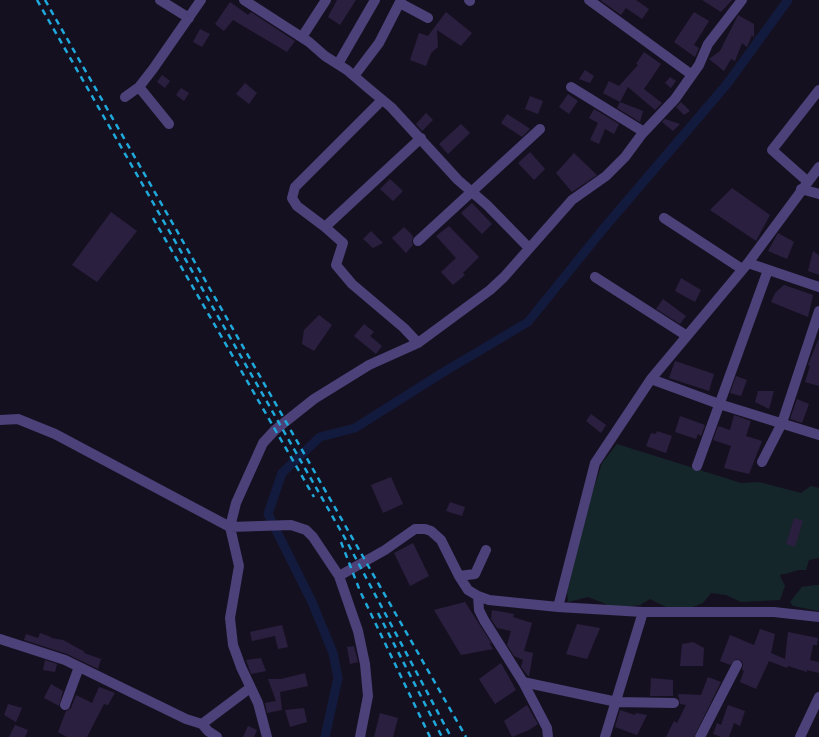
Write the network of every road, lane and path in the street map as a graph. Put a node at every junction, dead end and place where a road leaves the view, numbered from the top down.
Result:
1 (160, 0) edge
2 (201, 0) edge
3 (245, 0) edge
4 (326, 0) edge
5 (375, 0) edge
6 (589, 0) edge
7 (741, 0) edge
8 (401, 1) edge
9 (189, 18) junction
10 (428, 18) dead end
11 (302, 37) junction
12 (338, 64) junction
13 (692, 75) junction
14 (354, 76) junction
15 (139, 87) junction
16 (571, 87) dead end
17 (819, 90) edge
18 (125, 97) dead end
19 (382, 100) junction
20 (169, 124) dead end
21 (540, 129) dead end
22 (644, 132) junction
23 (421, 138) junction
24 (819, 167) edge
25 (804, 185) junction
26 (472, 192) junction
27 (819, 194) edge
28 (664, 218) dead end
29 (325, 227) junction
30 (418, 241) dead end
31 (529, 248) junction
32 (745, 266) junction
33 (768, 270) junction
34 (596, 277) dead end
35 (819, 287) edge
36 (819, 311) edge
37 (687, 336) junction
38 (418, 343) junction
39 (651, 379) junction
40 (719, 404) junction
41 (0, 420) edge
42 (782, 423) junction
43 (819, 435) edge
44 (762, 462) dead end
45 (696, 466) dead end
46 (230, 527) junction
47 (486, 550) dead end
48 (339, 576) junction
49 (459, 576) junction
50 (478, 596) junction
51 (558, 607) junction
52 (643, 612) junction
53 (819, 617) edge
54 (0, 639) edge
55 (737, 665) dead end
56 (79, 667) junction
57 (523, 682) junction
58 (250, 688) junction
59 (819, 697) edge
60 (617, 702) junction
61 (674, 703) dead end
62 (65, 705) dead end
63 (202, 724) junction
64 (217, 737) edge
65 (267, 737) edge
66 (360, 737) edge
67 (548, 737) edge
68 (605, 737) edge
69 (700, 737) edge
70 (802, 737) edge

1 - 9 street
2 - 9 street
3 - 11 street
4 - 11 street
5 - 12 street
6 - 13 street
7 - 13 street
8 - 10 street
8 - 14 street
9 - 15 street
11 - 12 street
12 - 14 street
13 - 22 street
14 - 19 street
15 - 18 street
15 - 20 street
16 - 22 street
17 - 25 street
19 - 23 street
19 - 29 street
21 - 26 street
22 - 31 street
23 - 26 street
23 - 29 street
24 - 25 street
25 - 27 street
25 - 32 street
26 - 30 street
26 - 31 street
28 - 32 street
29 - 38 street
31 - 38 street
32 - 33 street
32 - 37 street
33 - 35 street
33 - 40 street
34 - 37 street
36 - 42 street
37 - 39 street
38 - 46 street
39 - 40 street
39 - 51 street
40 - 42 street
40 - 45 street
41 - 46 street
42 - 43 street
42 - 44 street
46 - 48 street
46 - 58 street
47 - 49 street
48 - 49 street
48 - 66 street
49 - 50 street
50 - 51 street
50 - 57 street
51 - 52 street
52 - 53 street
52 - 60 street
54 - 56 street
55 - 69 street
56 - 62 street
56 - 63 street
57 - 60 street
57 - 67 street
58 - 63 street
58 - 65 street
59 - 70 street
60 - 61 street
60 - 68 street
63 - 64 street

